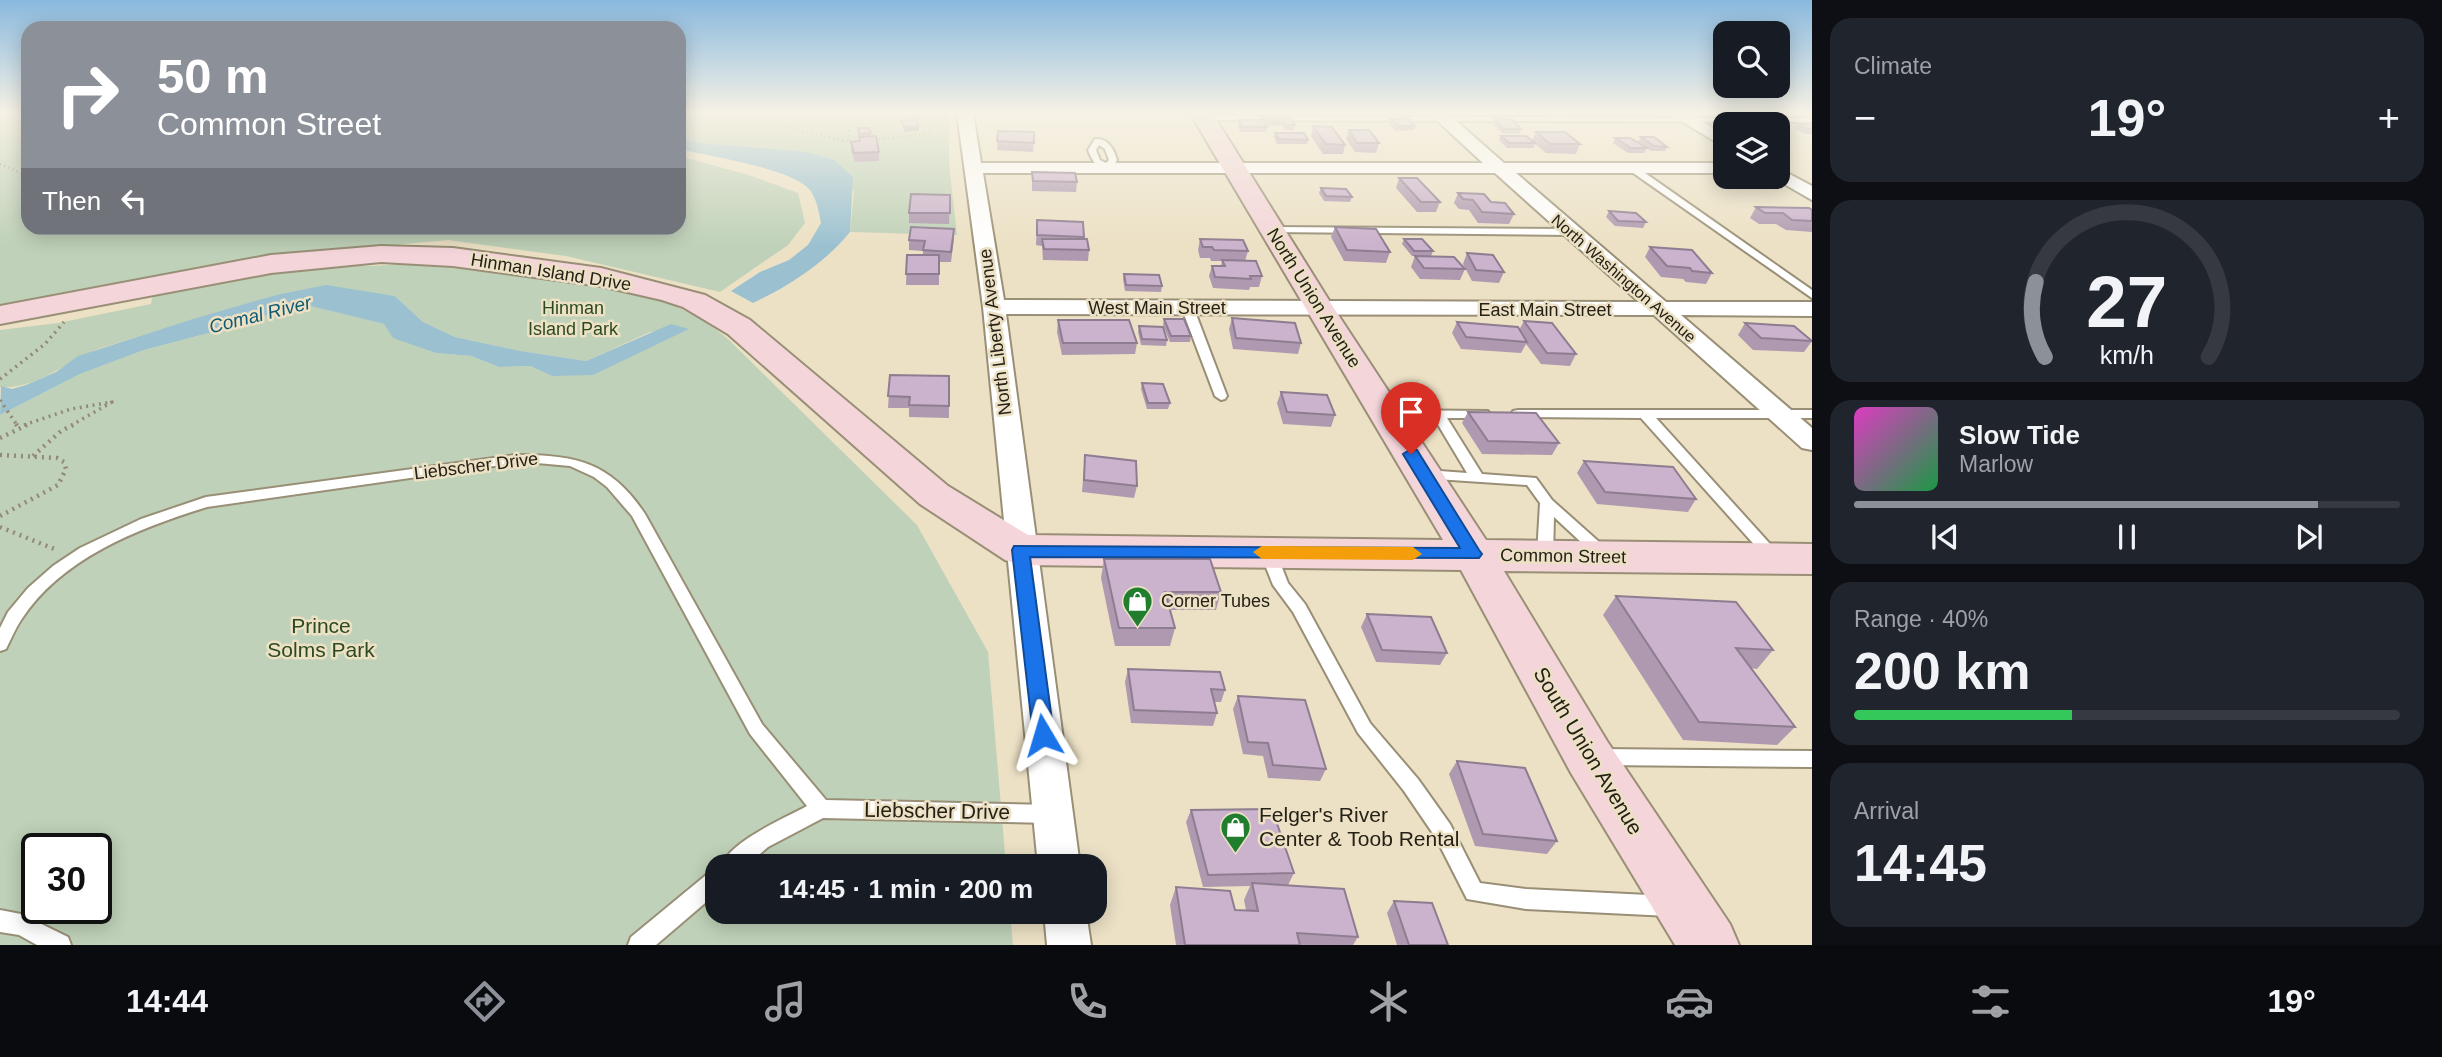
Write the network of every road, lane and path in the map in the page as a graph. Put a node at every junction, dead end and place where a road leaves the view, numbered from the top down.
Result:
1 (972, 157) edge
2 (1228, 157) edge
3 (1486, 157) edge
4 (0, 164) edge
5 (974, 168) junction
6 (1498, 168) junction
7 (1632, 168) junction
8 (1713, 168) edge
9 (1801, 168) dead end
10 (1235, 169) junction
11 (1790, 169) edge
12 (21, 173) edge
13 (1790, 179) edge
14 (1812, 194) edge
15 (1272, 230) junction
16 (1571, 232) junction
17 (1812, 295) edge
18 (994, 307) junction
19 (1188, 309) junction
20 (1812, 309) edge
21 (1320, 310) junction
22 (1658, 310) junction
23 (0, 314) edge
24 (65, 319) dead end
25 (0, 379) edge
26 (1221, 396) dead end
27 (0, 400) edge
28 (1387, 414) junction
29 (1438, 414) junction
30 (1645, 414) junction
31 (1781, 414) junction
32 (1812, 414) edge
33 (18, 425) junction
34 (0, 438) edge
35 (1812, 442) edge
36 (0, 455) edge
37 (33, 456) junction
38 (1424, 475) junction
39 (1478, 477) junction
40 (1547, 503) junction
41 (0, 516) edge
42 (0, 527) edge
43 (1020, 550) junction
44 (1268, 552) junction
45 (1473, 554) junction
46 (1545, 555) junction
47 (1606, 556) junction
48 (77, 558) junction
49 (1794, 559) edge
50 (0, 644) edge
51 (1589, 757) junction
52 (1812, 759) edge
53 (821, 809) junction
54 (1053, 814) junction
55 (745, 854) edge
56 (1058, 854) edge
57 (705, 889) edge
58 (0, 921) edge
59 (1066, 924) edge
60 (1696, 926) edge
61 (60, 945) edge
62 (639, 945) edge
63 (1069, 945) edge

1 - 5 street, North Liberty Avenue
2 - 10 street, North Union Avenue
3 - 6 street, North Washington Avenue
4 - 12 path
5 - 10 street
5 - 18 street, North Liberty Avenue
6 - 7 street
6 - 10 street
6 - 16 street, North Washington Avenue
7 - 8 street
7 - 17 lane
9 - 11 street
10 - 15 street, North Union Avenue
13 - 14 street
15 - 16 lane
15 - 21 street, North Union Avenue
16 - 22 street, North Washington Avenue
18 - 19 street, West Main Street
18 - 43 street, North Liberty Avenue
19 - 21 street, West Main Street
19 - 26 lane
20 - 22 street, East Main Street
21 - 22 street, East Main Street
21 - 28 street, North Union Avenue
22 - 31 street, North Washington Avenue
23 - 43 street, Hinman Island Drive
24 - 25 path
27 - 33 path
28 - 29 lane
28 - 38 street, North Union Avenue
29 - 30 lane
29 - 39 lane
30 - 31 lane
30 - 49 lane
31 - 32 lane
31 - 35 street, North Washington Avenue
33 - 34 path
33 - 37 path
36 - 37 path
37 - 41 path
38 - 39 lane
38 - 45 street, North Union Avenue
39 - 40 lane
40 - 46 lane
40 - 47 lane
42 - 48 path
43 - 44 street, Common Street
43 - 54 street, North Liberty Avenue
44 - 45 street, Common Street
44 - 60 lane
45 - 46 street, Common Street
45 - 51 street, South Union Avenue
46 - 47 street, Common Street
47 - 49 street, Common Street
48 - 50 lane, Liebscher Drive
48 - 53 lane, Liebscher Drive
51 - 52 lane
51 - 60 street, South Union Avenue
53 - 54 lane, Liebscher Drive
53 - 55 lane, Liebscher Drive
54 - 56 street, North Liberty Avenue
57 - 62 lane
58 - 61 lane
59 - 63 street

